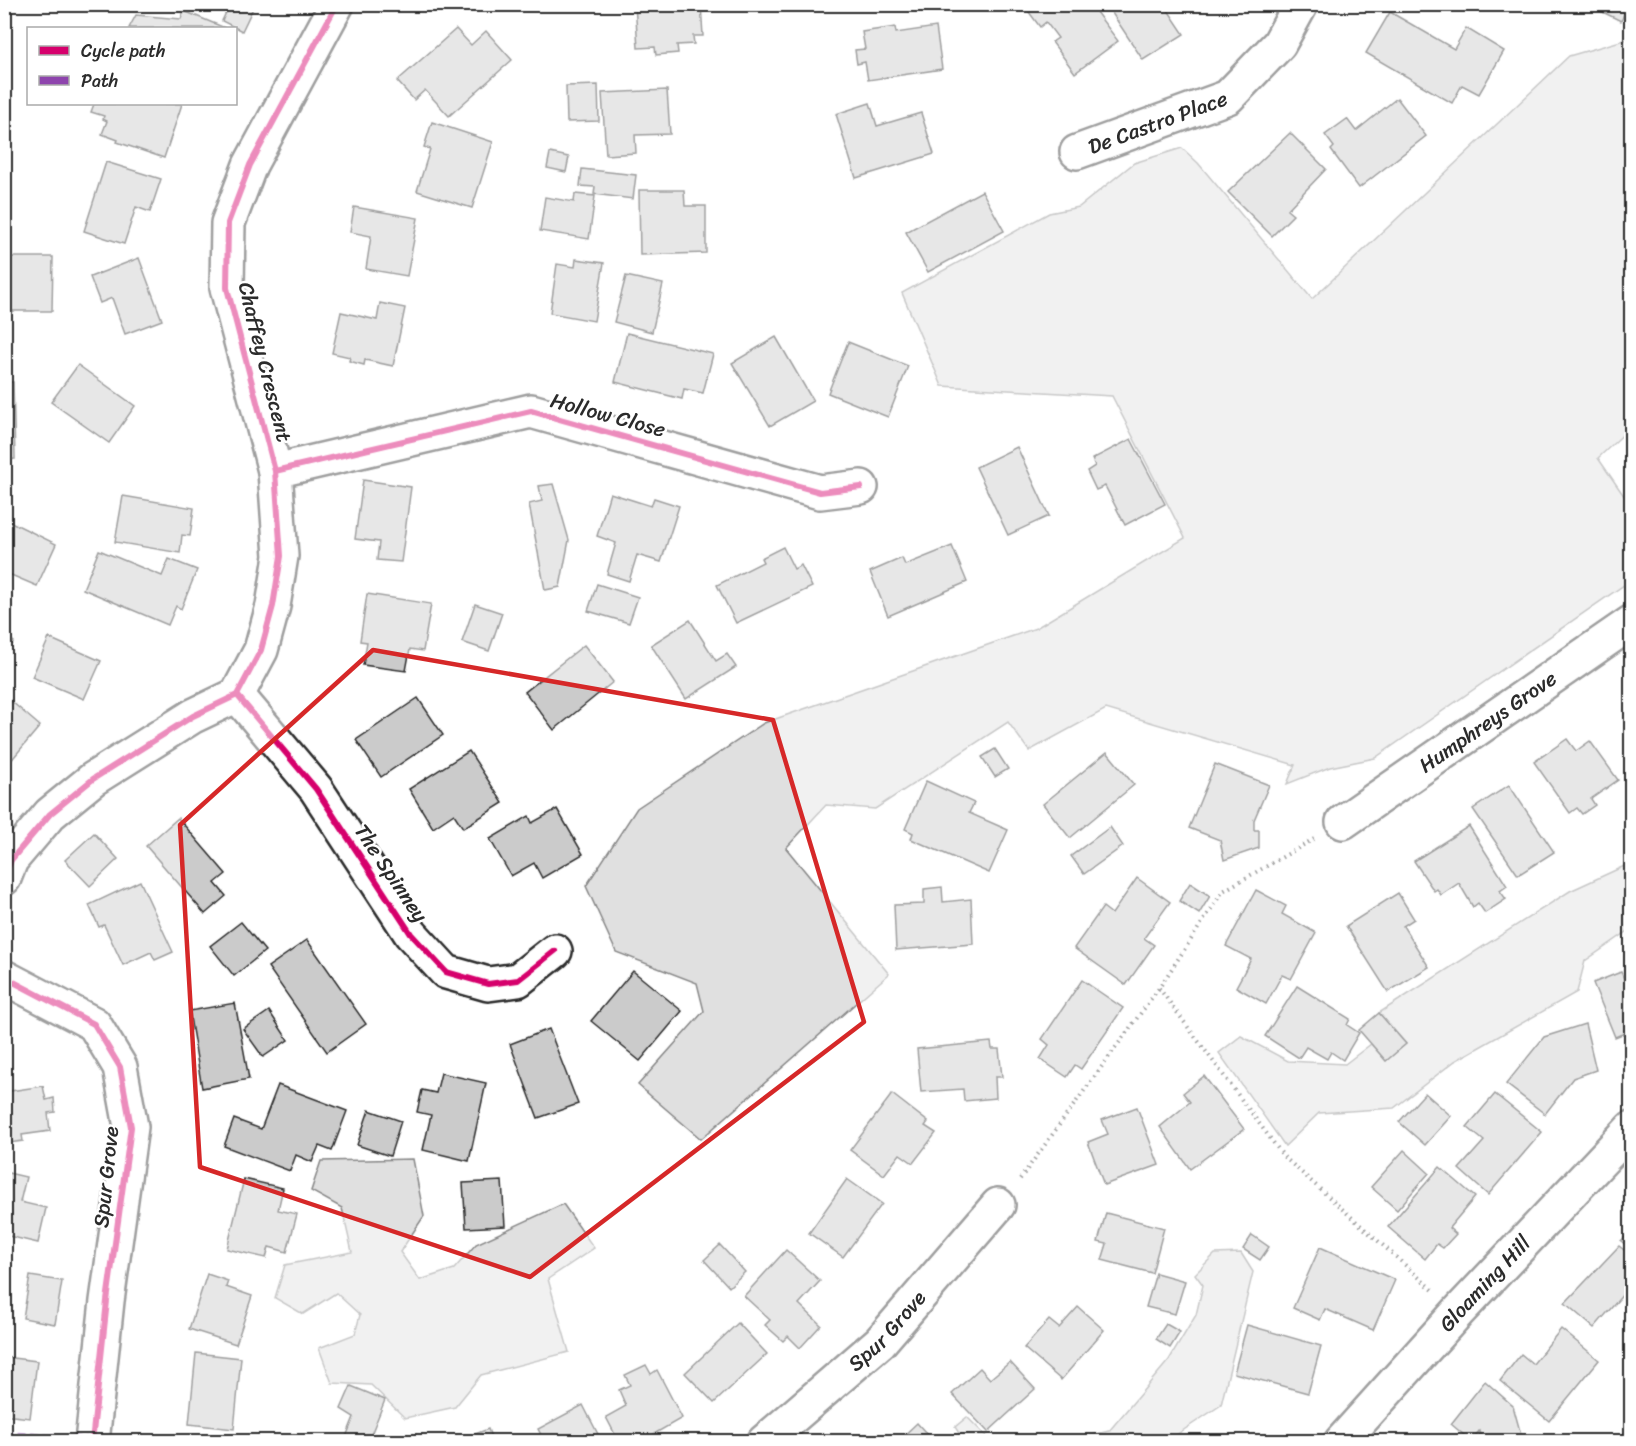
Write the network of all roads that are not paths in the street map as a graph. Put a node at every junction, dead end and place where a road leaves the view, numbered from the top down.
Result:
1 (337, 4) edge
2 (1301, 4) edge
3 (1077, 152) dead end
4 (274, 471) junction
5 (861, 487) dead end
6 (1632, 622) edge
7 (237, 695) junction
8 (1343, 822) road end
9 (4, 878) edge
10 (555, 951) dead end
11 (4, 977) edge
12 (1632, 1128) edge
13 (998, 1205) road end
14 (92, 1442) edge
15 (764, 1442) edge
16 (1341, 1442) edge

1 - 4 street, Chaffey Crescent
2 - 3 street, De Castro Place
4 - 5 street, Hollow Close
4 - 7 street, Chaffey Crescent
6 - 8 street, Humphreys Grove
7 - 9 street
7 - 10 street, The Spinney
11 - 14 street, Spur Grove
12 - 16 street, Gloaming Hill
13 - 15 street, Spur Grove

